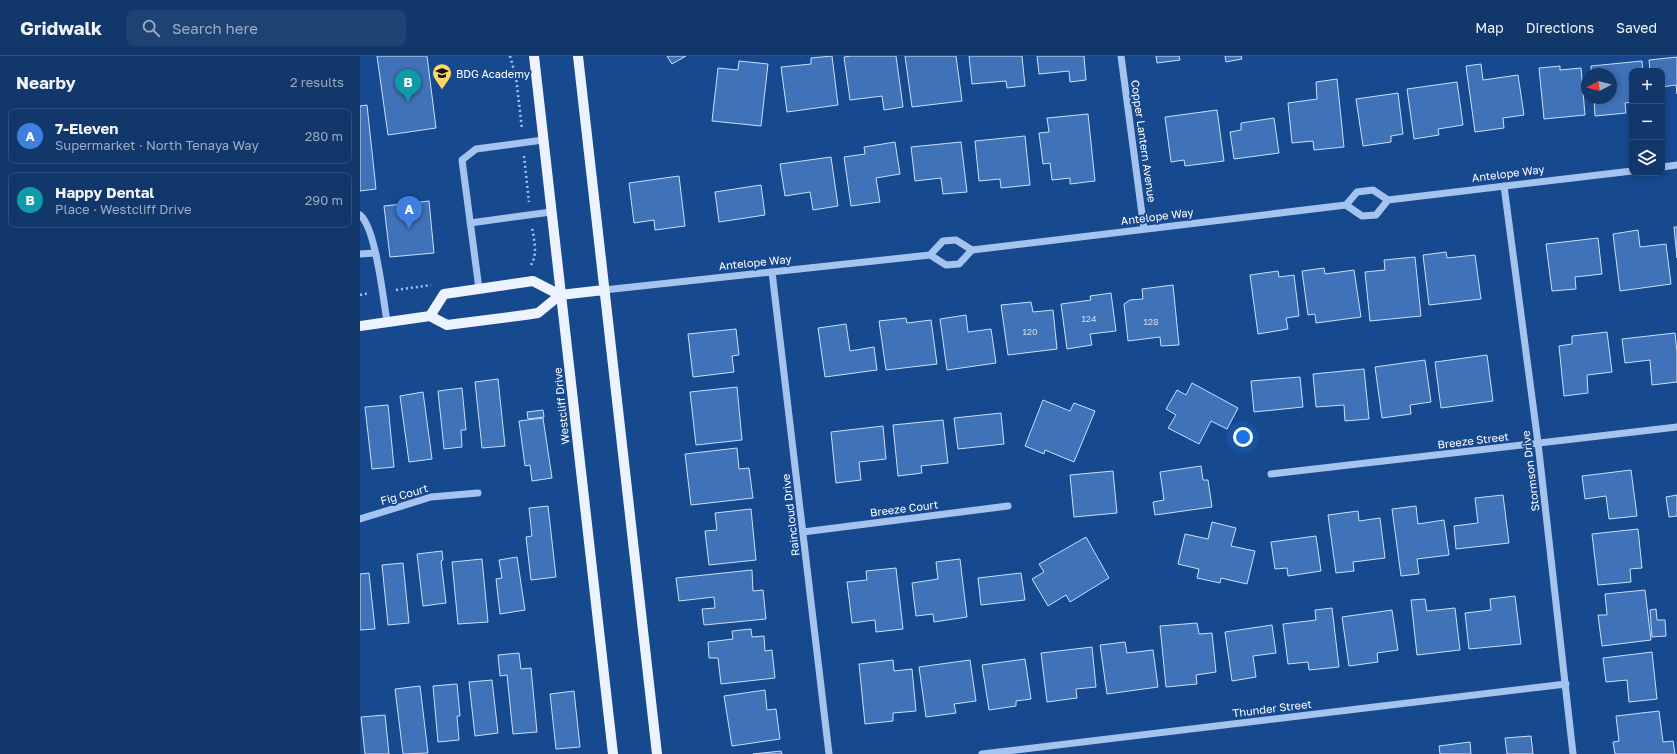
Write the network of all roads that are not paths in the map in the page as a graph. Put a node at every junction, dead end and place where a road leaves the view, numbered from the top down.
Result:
1 (534, 56) edge
2 (578, 56) edge
3 (1122, 56) edge
4 (543, 140) junction
5 (1677, 165) edge
6 (1665, 167) edge
7 (1629, 170) edge
8 (1504, 186) junction
9 (1388, 200) junction
10 (1346, 205) junction
11 (551, 212) junction
12 (360, 215) edge
13 (470, 223) junction
14 (1144, 229) junction
15 (972, 250) junction
16 (375, 253) junction
17 (360, 254) edge
18 (930, 255) junction
19 (772, 272) junction
20 (478, 289) junction
21 (604, 290) junction
22 (560, 295) junction
23 (430, 316) junction
24 (387, 321) junction
25 (360, 326) edge
26 (1677, 427) edge
27 (1538, 443) junction
28 (1271, 474) dead end
29 (478, 493) dead end
30 (1008, 506) dead end
31 (360, 519) edge
32 (803, 532) junction
33 (1566, 684) junction
34 (613, 754) edge
35 (656, 754) edge
36 (829, 754) edge
37 (982, 754) edge
38 (1573, 754) edge

1 - 4 main road, Westcliff Drive
2 - 21 main road
3 - 14 street, Copper Lantern Avenue
4 - 11 main road, Westcliff Drive
4 - 13 street
5 - 6 street
7 - 8 street, Antelope Way
8 - 9 street, Antelope Way
8 - 27 street, Stormson Drive
9 - 10 street
9 - 10 street
10 - 14 street, Antelope Way
11 - 13 street
11 - 22 main road, Westcliff Drive
12 - 16 street
13 - 20 street
14 - 15 street, Antelope Way
15 - 18 street
15 - 18 street
16 - 17 street
16 - 24 street
18 - 19 street, Antelope Way
19 - 21 street, Antelope Way
19 - 32 street, Raincloud Drive
20 - 22 main road
20 - 23 main road
21 - 22 main road, Antelope Way
21 - 35 main road
22 - 23 main road
22 - 34 main road, Westcliff Drive
23 - 24 main road
24 - 25 main road
26 - 27 street, Breeze Street
27 - 28 street, Breeze Street
27 - 33 street, Stormson Drive
29 - 31 street, Fig Court
30 - 32 street, Breeze Court
32 - 36 street, Raincloud Drive
33 - 37 street, Thunder Street
33 - 38 street, Stormson Drive

